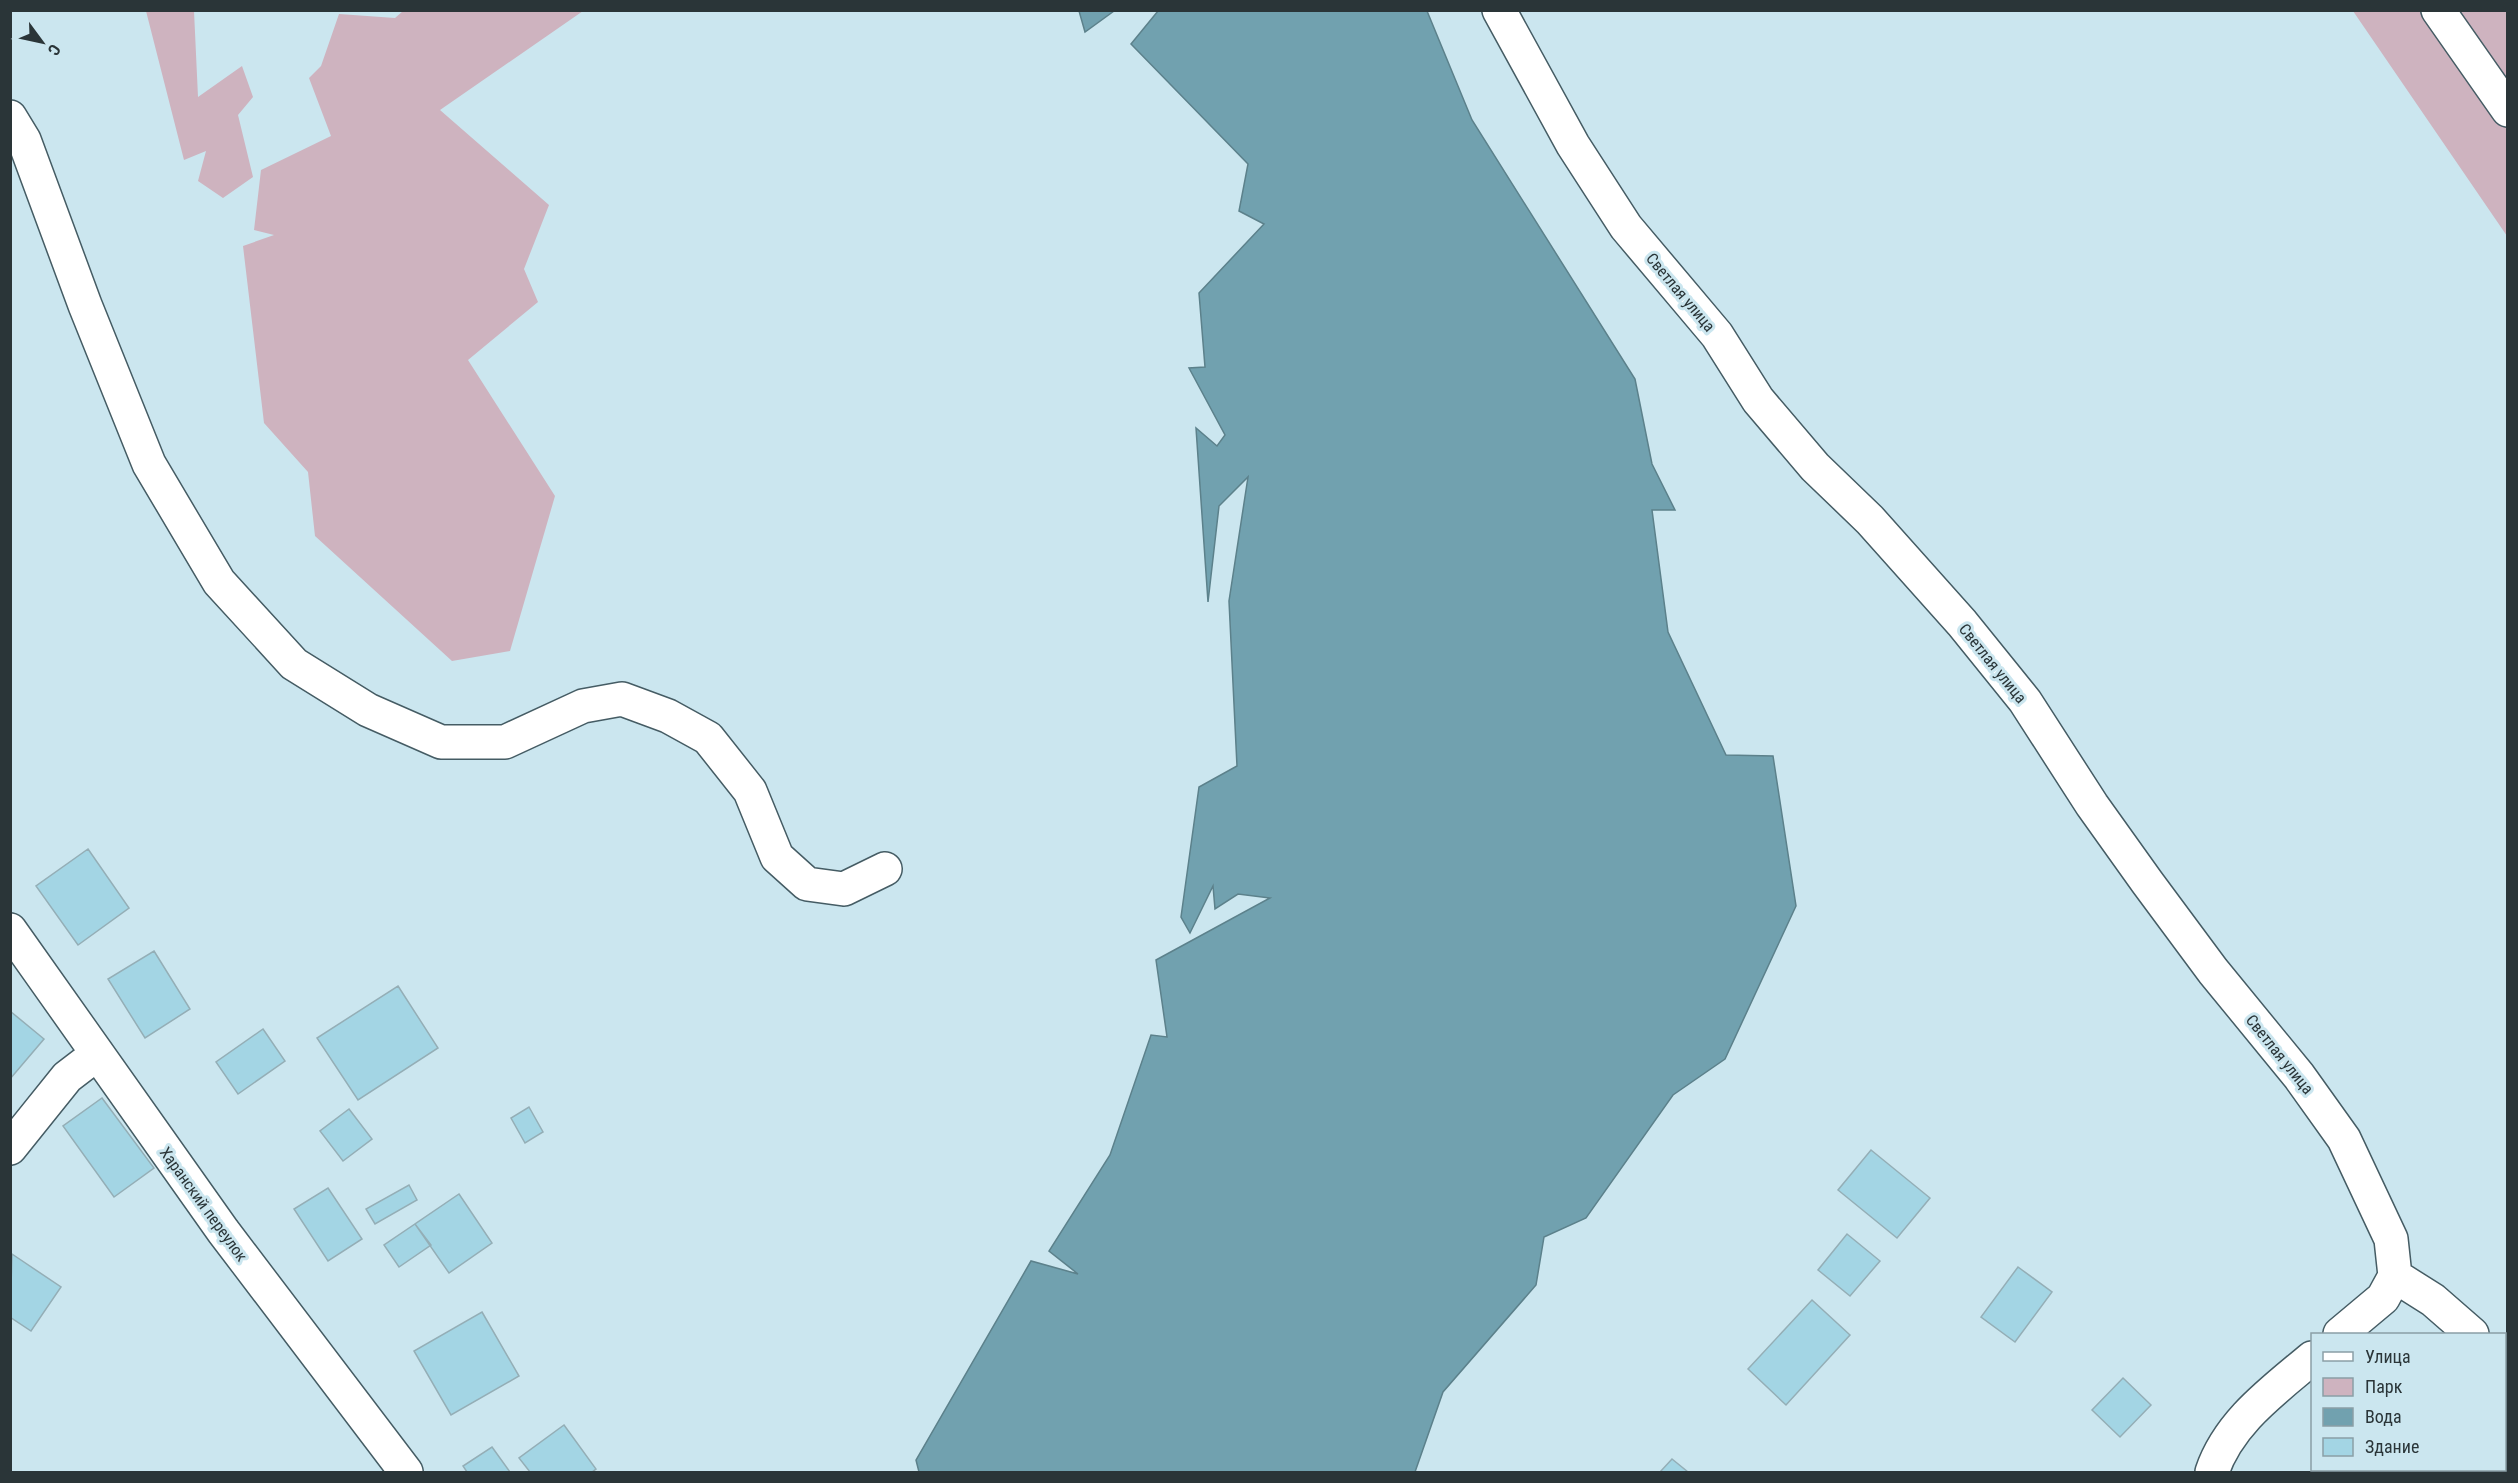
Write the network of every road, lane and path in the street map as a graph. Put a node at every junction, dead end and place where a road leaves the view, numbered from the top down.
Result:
1 (1499, 10) edge
2 (2438, 10) edge
3 (2508, 110) edge
4 (10, 117) edge
5 (885, 869) dead end
6 (10, 930) edge
7 (97, 1054) junction
8 (10, 1148) edge
9 (2395, 1276) junction
10 (2342, 1333) edge
11 (2470, 1333) edge
12 (2311, 1360) edge
13 (406, 1473) edge
14 (2212, 1473) edge

1 - 9 street, Светлая улица
2 - 3 street
4 - 5 street
6 - 7 street, Харанский переулок
7 - 8 street
7 - 13 street, Харанский переулок
9 - 10 street
9 - 11 street
12 - 14 street

